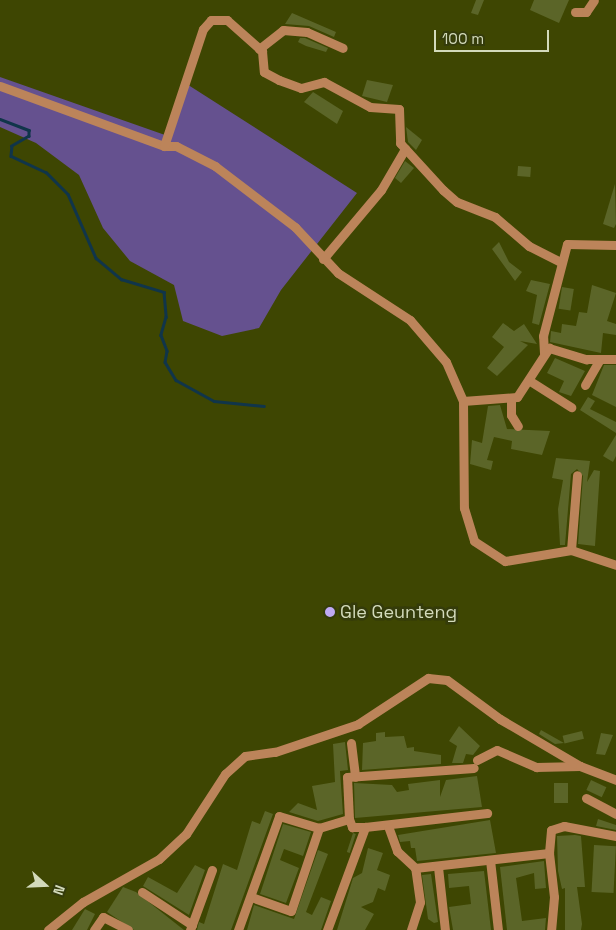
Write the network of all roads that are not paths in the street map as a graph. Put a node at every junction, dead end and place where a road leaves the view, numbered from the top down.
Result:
1 (594, 0) edge
2 (575, 12) dead end
3 (343, 48) dead end
4 (259, 49) junction
5 (0, 86) edge
6 (164, 146) junction
7 (405, 150) junction
8 (616, 245) edge
9 (323, 258) junction
10 (561, 262) junction
11 (544, 353) junction
12 (600, 359) junction
13 (616, 359) edge
14 (530, 381) junction
15 (585, 385) dead end
16 (511, 398) junction
17 (463, 401) junction
18 (571, 407) dead end
19 (518, 426) dead end
20 (577, 474) dead end
21 (571, 550) junction
22 (616, 565) edge
23 (351, 743) dead end
24 (580, 766) junction
25 (356, 777) junction
26 (616, 780) edge
27 (586, 798) dead end
28 (487, 813) dead end
29 (616, 814) edge
30 (349, 819) junction
31 (388, 826) junction
32 (365, 827) junction
33 (319, 828) junction
34 (616, 836) edge
35 (549, 853) junction
36 (490, 860) junction
37 (438, 867) junction
38 (415, 868) junction
39 (212, 870) dead end
40 (142, 892) dead end
41 (250, 897) junction
42 (191, 928) edge
43 (48, 930) edge
44 (94, 930) edge
45 (128, 930) edge
46 (238, 930) edge
47 (328, 930) edge
48 (411, 930) edge
49 (444, 930) edge
50 (498, 930) edge
51 (551, 930) edge

1 - 2 street
3 - 4 street
4 - 6 street
4 - 7 street
5 - 6 street
6 - 9 street
7 - 9 street
7 - 10 street
8 - 10 street
9 - 17 street
10 - 11 street
11 - 12 street
11 - 14 street
12 - 13 street
12 - 15 street
14 - 16 street
14 - 18 street
16 - 17 street
16 - 19 street
17 - 21 street
20 - 21 street
21 - 22 street
23 - 25 street
24 - 25 street
24 - 26 street
24 - 43 street
25 - 30 street
27 - 29 street
28 - 31 street
30 - 32 street
30 - 33 street
31 - 32 street
31 - 38 street
32 - 47 street
33 - 41 street
33 - 41 street
34 - 35 street
35 - 36 street
35 - 51 street
36 - 37 street
36 - 50 street
37 - 38 street
37 - 49 street
38 - 48 street
39 - 42 street
40 - 42 street
41 - 46 street
44 - 45 street

